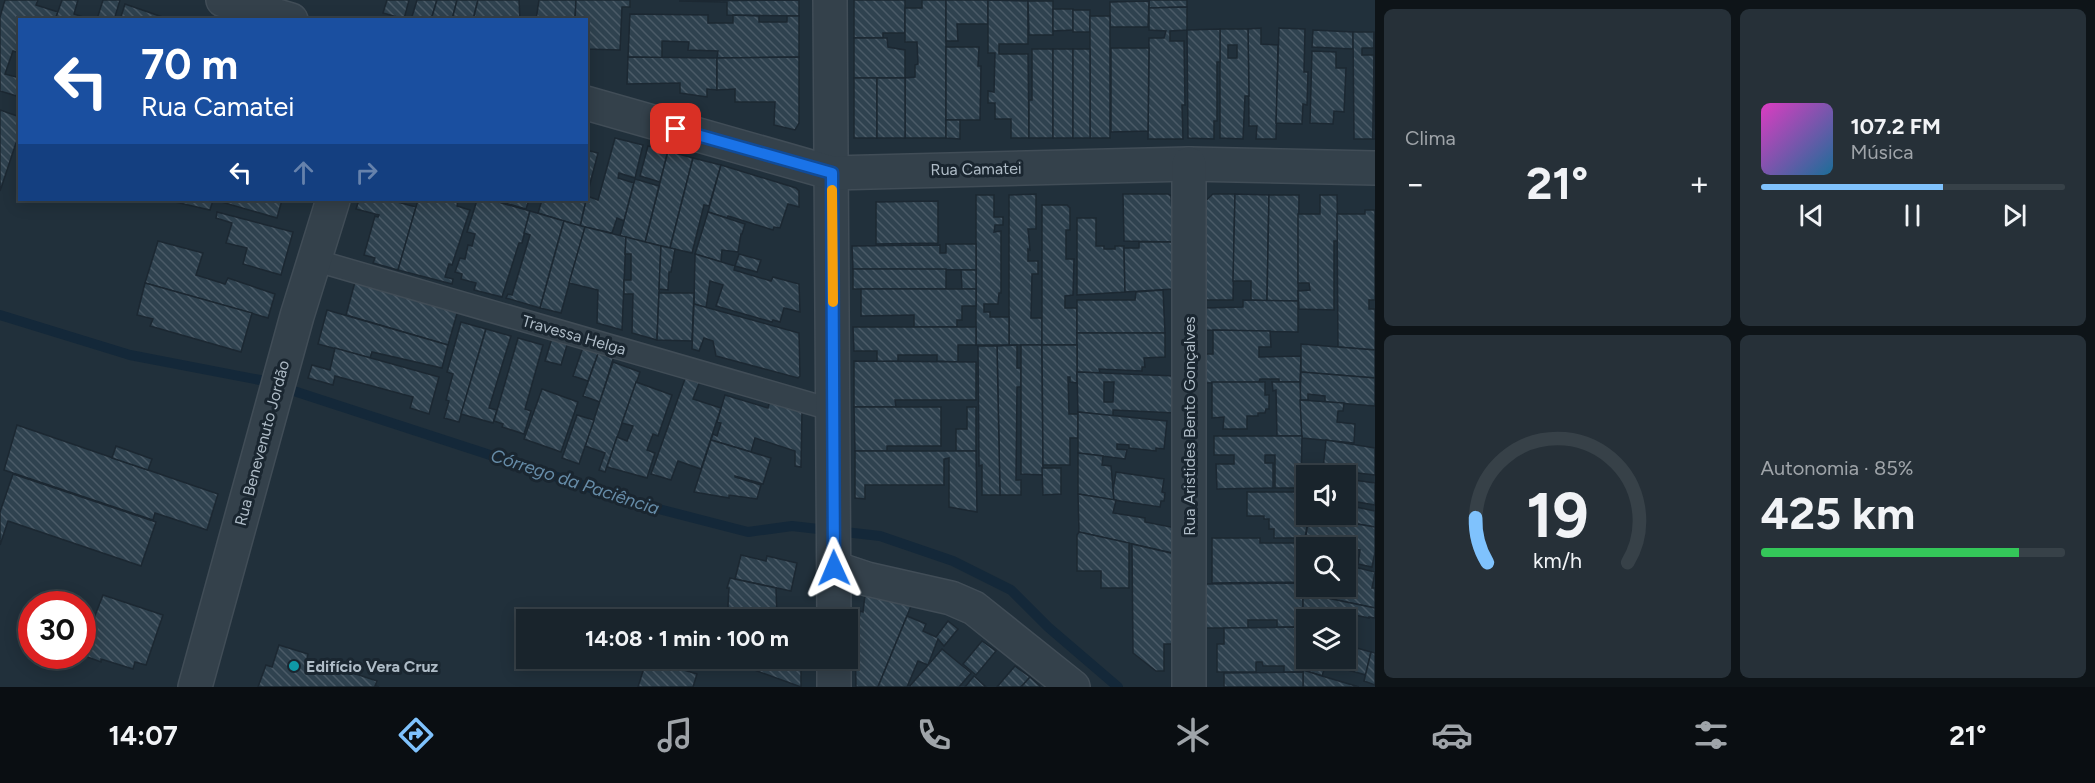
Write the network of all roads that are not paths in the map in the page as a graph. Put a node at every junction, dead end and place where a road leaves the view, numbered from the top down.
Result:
1 (223, 0) edge
2 (830, 0) edge
3 (284, 18) edge
4 (588, 104) edge
5 (1189, 164) junction
6 (1375, 168) edge
7 (832, 173) junction
8 (333, 201) edge
9 (314, 260) junction
10 (833, 410) junction
11 (834, 566) junction
12 (834, 609) edge
13 (834, 669) edge
14 (195, 687) edge
15 (834, 687) edge
16 (1073, 687) edge
17 (1189, 687) edge

1 - 3 street
2 - 7 street
4 - 7 street, Rua Camatei
5 - 6 street, Rua Camatei
5 - 7 street, Rua Camatei
5 - 17 street, Rua Aristides Bento Gonçalves
7 - 10 street
8 - 9 street, Rua Benevenuto Jordão
9 - 10 lane, Travessa Helga
9 - 14 street, Rua Benevenuto Jordão
10 - 11 street
11 - 12 street
11 - 16 street
13 - 15 street

